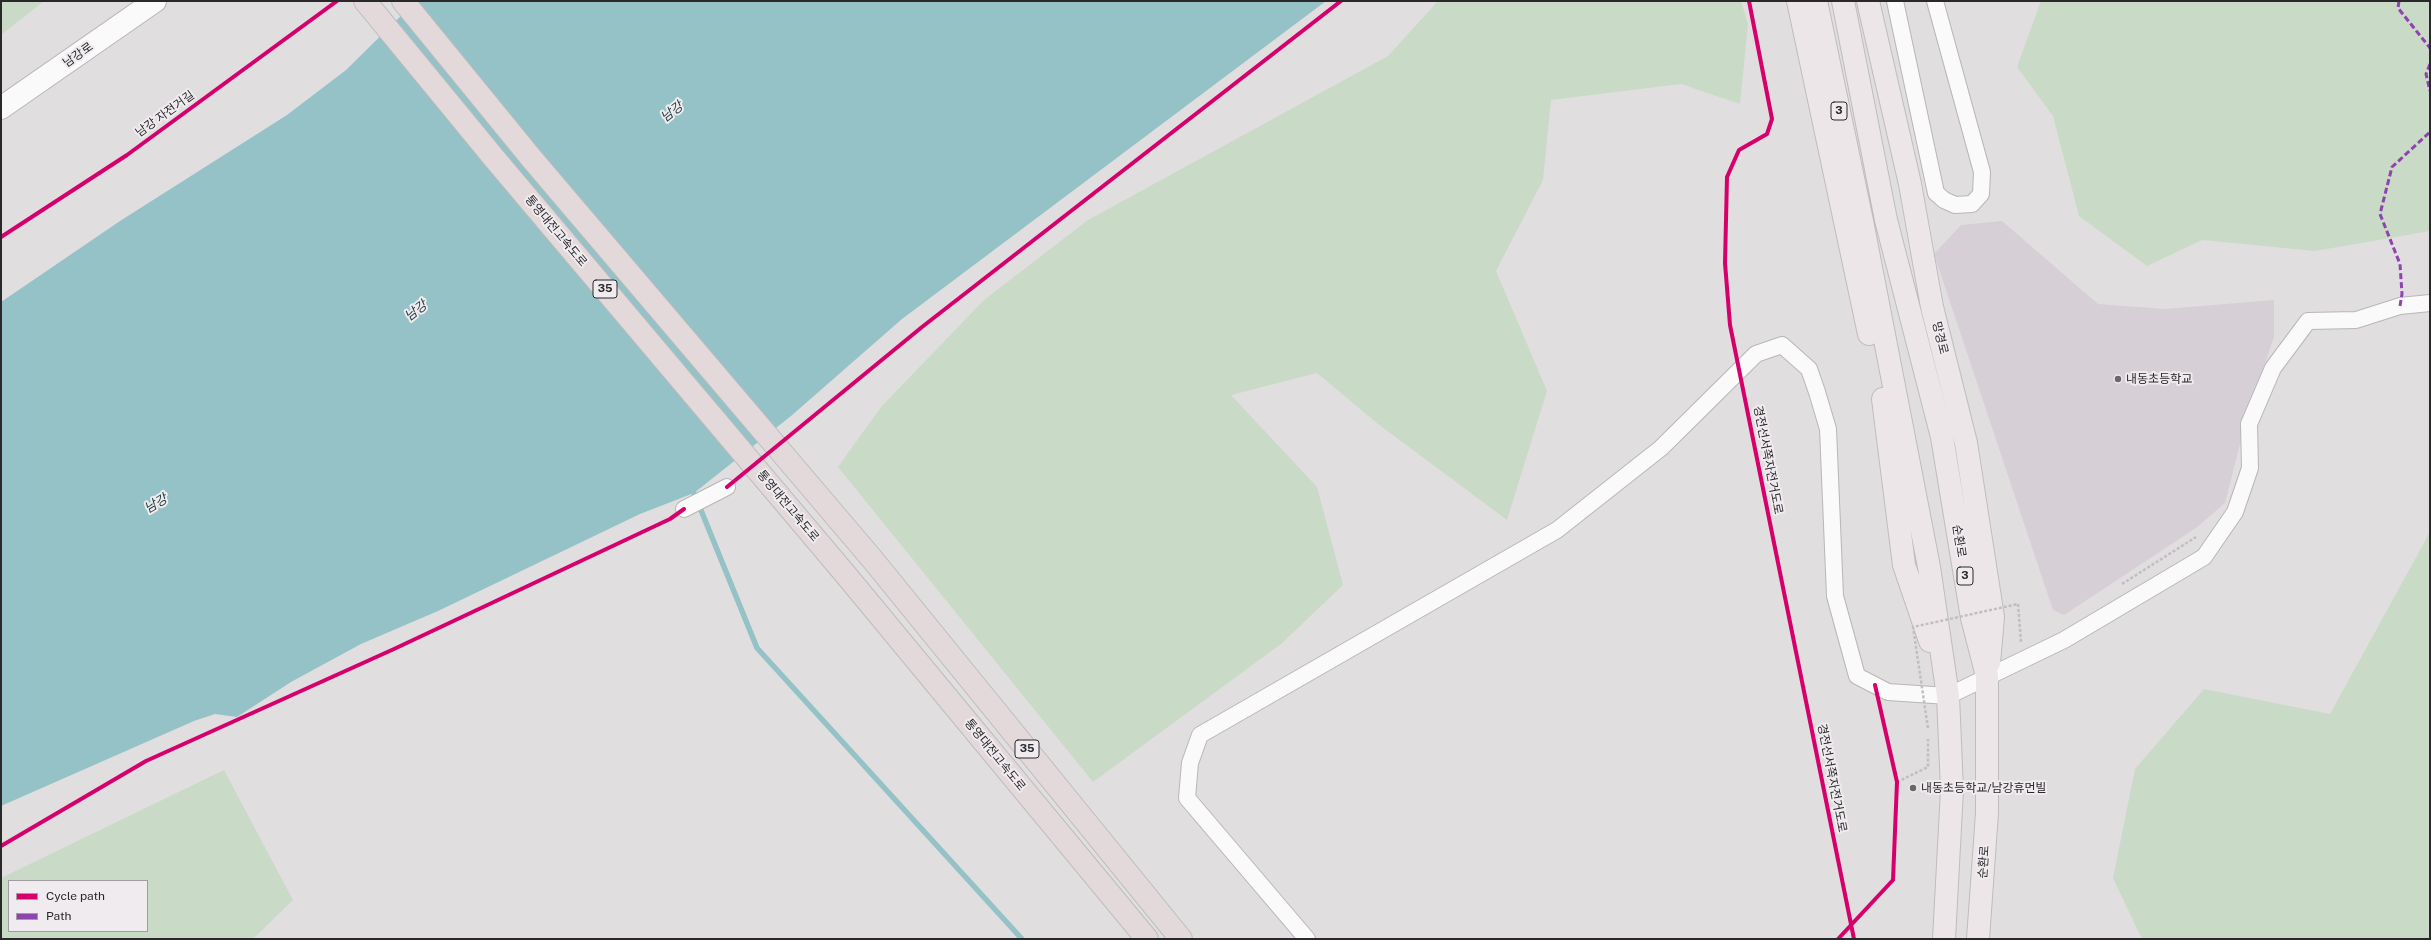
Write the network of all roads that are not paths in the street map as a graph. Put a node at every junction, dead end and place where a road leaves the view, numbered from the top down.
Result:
1 (155, 1) edge
2 (365, 1) edge
3 (403, 1) edge
4 (1798, 1) edge
5 (1816, 1) edge
6 (1843, 1) edge
7 (1868, 1) edge
8 (1895, 1) edge
9 (1935, 1) edge
10 (1, 108) edge
11 (2430, 303) edge
12 (727, 486) dead end
13 (684, 509) dead end
14 (1987, 676) junction
15 (1948, 696) junction
16 (1147, 939) edge
17 (1181, 939) edge
18 (1307, 939) edge
19 (1944, 939) edge
20 (1978, 939) edge

1 - 10 street, 남강로
2 - 16 highway, 통영대전고속도로 / 35
3 - 17 highway, 35
4 - 15 main road
5 - 15 main road, 3
6 - 14 main road, 순환로 / 3
7 - 14 main road, 망경로
8 - 9 street
11 - 14 street
12 - 13 street
14 - 15 street
14 - 20 main road, 순환로 / 3
15 - 18 street
15 - 19 main road, 3

